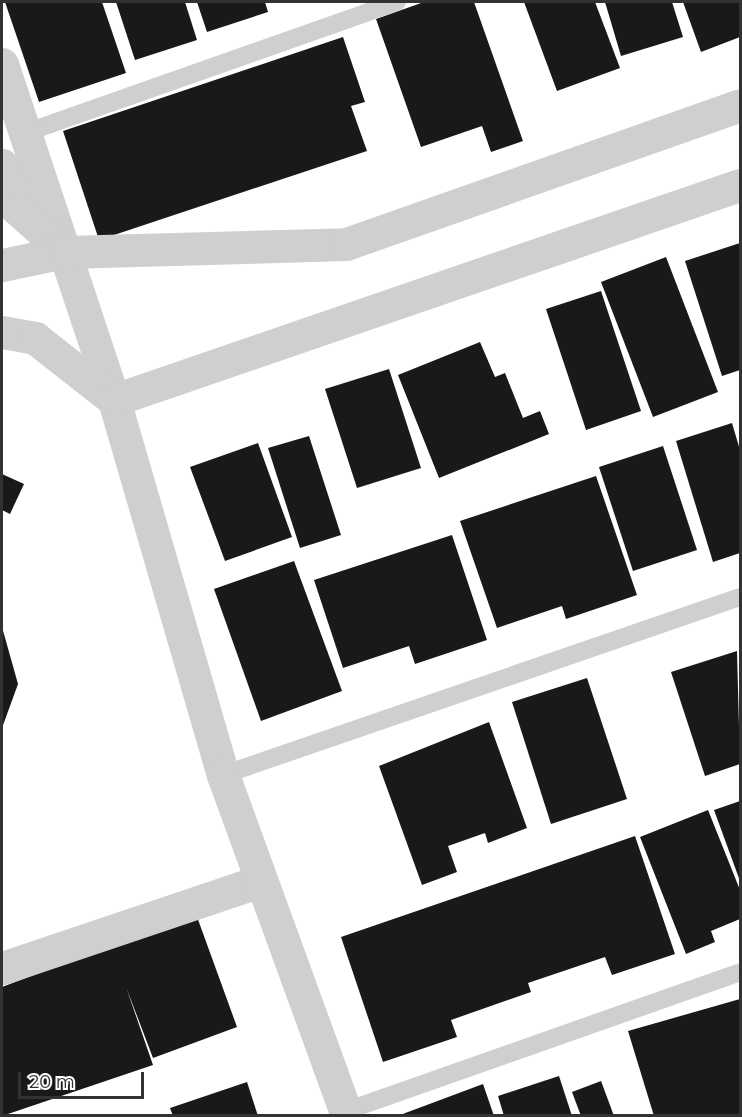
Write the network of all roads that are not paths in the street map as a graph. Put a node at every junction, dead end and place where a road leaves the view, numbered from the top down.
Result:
1 (397, 2) edge
2 (2, 64) edge
3 (741, 105) edge
4 (25, 133) junction
5 (2, 165) edge
6 (741, 185) edge
7 (64, 252) junction
8 (2, 265) edge
9 (2, 332) edge
10 (114, 400) junction
11 (741, 597) edge
12 (223, 775) junction
13 (261, 881) junction
14 (2, 968) edge
15 (741, 972) edge
16 (346, 1113) edge

1 - 4 lane
2 - 4 street
3 - 7 street
4 - 7 street
5 - 7 street
6 - 10 street
7 - 8 street
7 - 10 street
9 - 10 street
10 - 12 street
11 - 12 lane
12 - 13 street
13 - 14 street
13 - 16 street
15 - 16 lane

